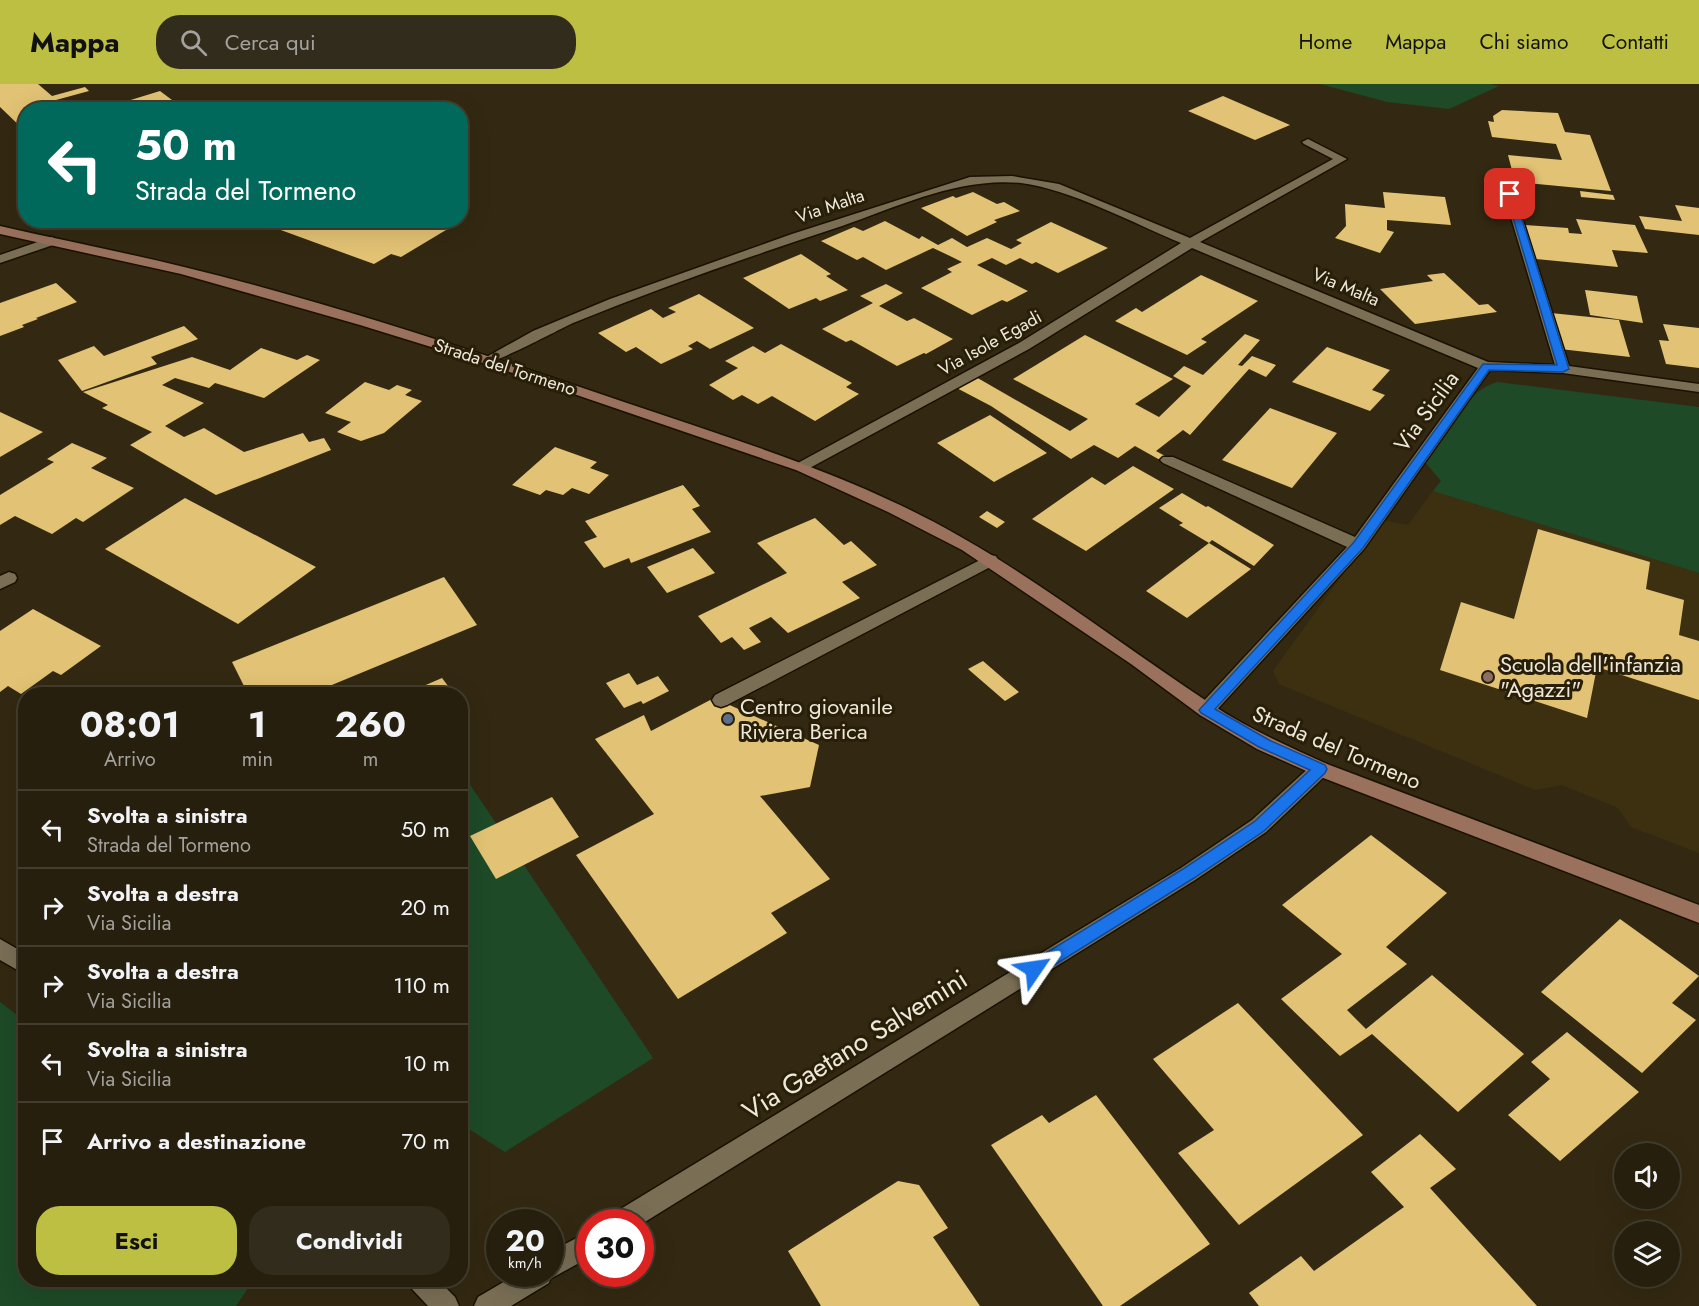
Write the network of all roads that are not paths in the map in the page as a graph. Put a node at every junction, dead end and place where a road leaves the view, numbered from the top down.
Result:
1 (1308, 142) dead end
2 (1510, 194) dead end
3 (0, 230) edge
4 (52, 242) junction
5 (1192, 242) junction
6 (0, 259) edge
7 (488, 360) junction
8 (1486, 366) junction
9 (1563, 369) junction
10 (1699, 388) edge
11 (1168, 460) dead end
12 (801, 467) junction
13 (1358, 545) junction
14 (990, 560) junction
15 (721, 700) dead end
16 (1206, 710) junction
17 (1320, 769) junction
18 (1699, 914) edge
19 (0, 948) edge
20 (18, 960) edge
21 (644, 1209) edge
22 (428, 1287) edge
23 (518, 1287) edge
24 (446, 1306) edge
25 (487, 1306) edge

1 - 5 street
2 - 9 street
3 - 4 street, Strada del Tormeno
4 - 6 street
4 - 7 street, Strada del Tormeno
5 - 7 street, Via Malta
5 - 8 street, Via Malta
5 - 12 street, Via Isole Egadi
7 - 12 street, Strada del Tormeno
8 - 9 street, Via Sicilia
8 - 13 street, Via Sicilia
9 - 10 street, Via Sicilia
11 - 13 street
12 - 14 street, Strada del Tormeno
13 - 16 street, Via Sicilia
14 - 15 street
14 - 16 street, Strada del Tormeno
16 - 17 street, Strada del Tormeno
17 - 18 street, Strada del Tormeno
17 - 21 street, Via Gaetano Salvemini
19 - 20 street
22 - 24 street
23 - 25 street

